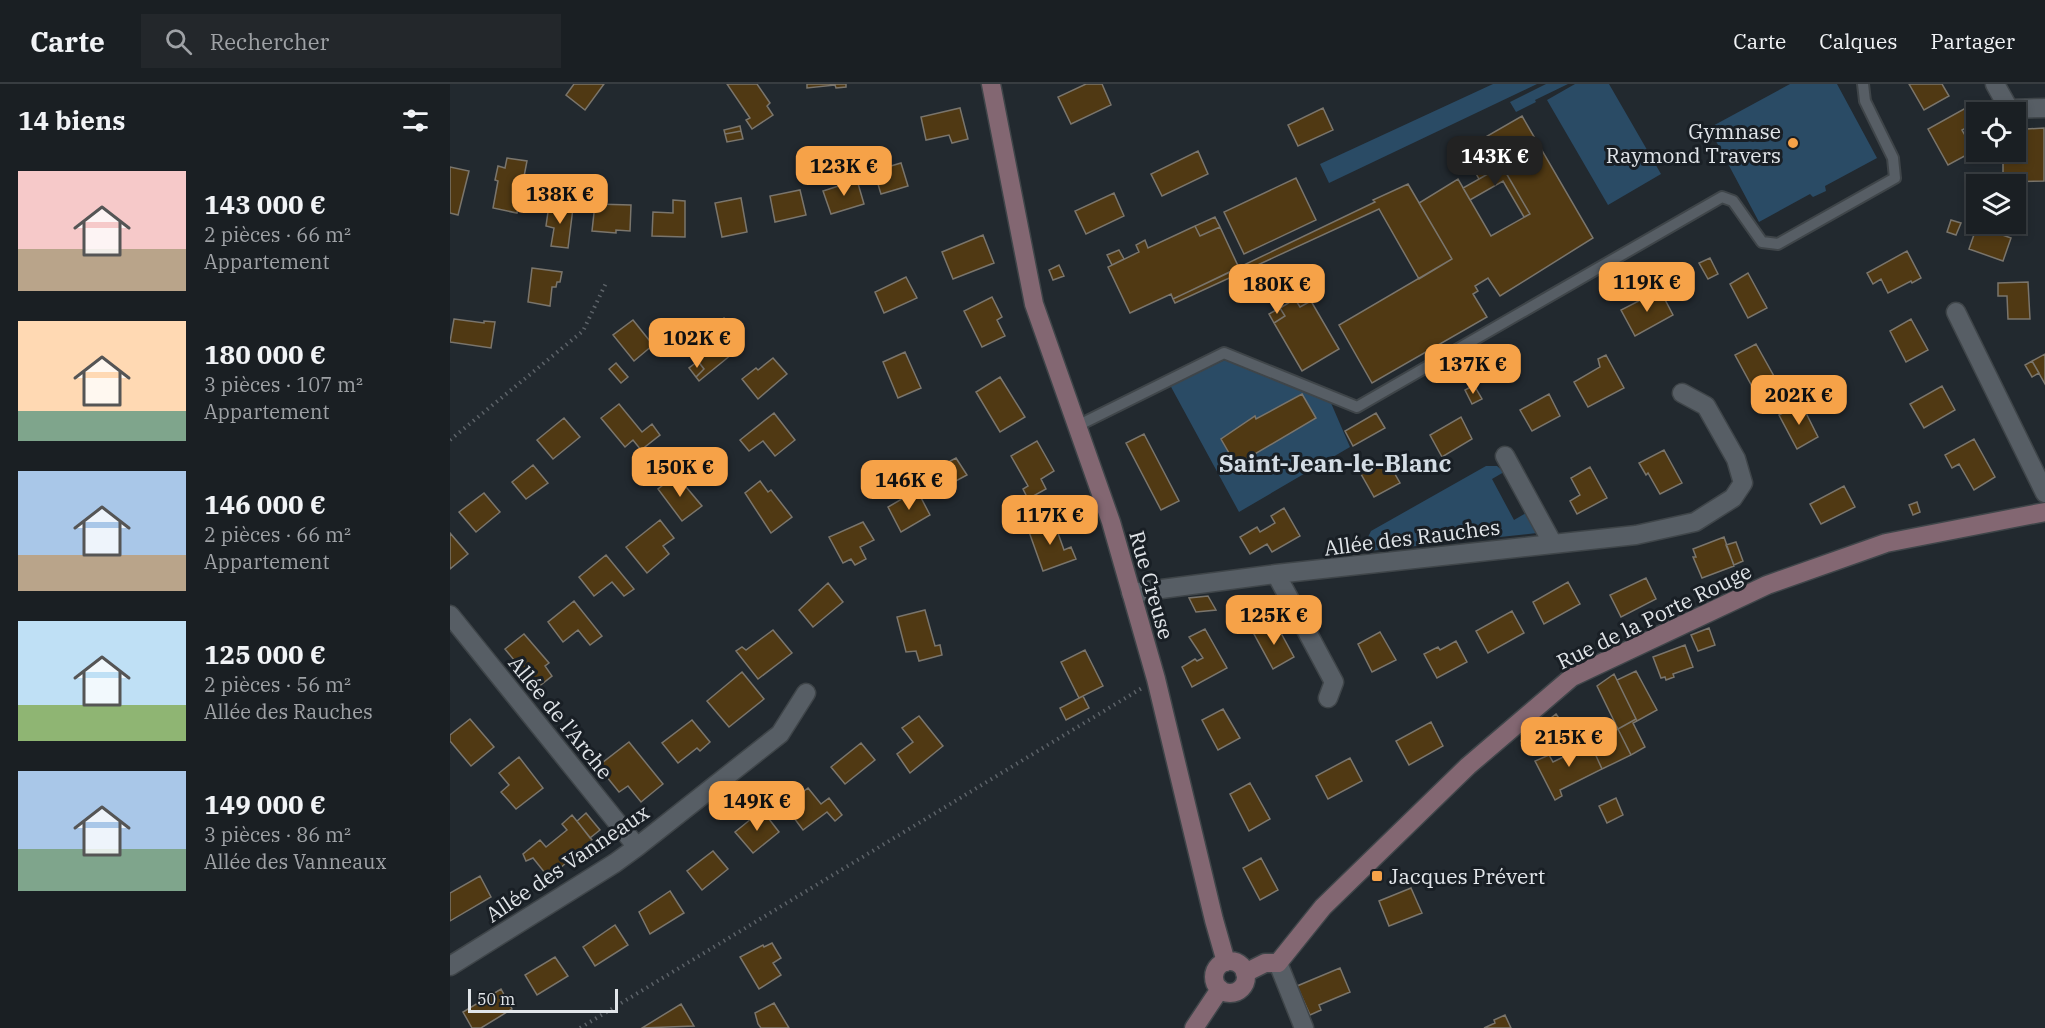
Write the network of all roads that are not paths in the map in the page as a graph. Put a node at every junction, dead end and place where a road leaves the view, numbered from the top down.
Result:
1 (991, 84) edge
2 (1863, 84) edge
3 (1995, 84) edge
4 (2045, 108) edge
5 (1956, 312) dead end
6 (1682, 393) dead end
7 (1075, 427) junction
8 (1505, 456) dead end
9 (2045, 493) edge
10 (2045, 512) edge
11 (1553, 544) junction
12 (1276, 574) junction
13 (1131, 593) junction
14 (450, 615) edge
15 (806, 693) dead end
16 (1328, 698) dead end
17 (637, 847) junction
18 (1226, 962) junction
19 (1278, 963) junction
20 (450, 966) edge
21 (1245, 973) junction
22 (1220, 990) junction
23 (1194, 1028) edge
24 (1304, 1028) edge

1 - 7 street, Rue Creuse
2 - 7 lane
3 - 4 street
5 - 9 street
6 - 11 street, Allée des Rauches
7 - 13 street, Rue Creuse
8 - 11 street
10 - 19 street, Rue de la Porte Rouge
11 - 12 street, Allée des Rauches
12 - 13 street, Allée des Rauches
12 - 16 street
13 - 18 street, Rue Creuse
14 - 17 street, Allée de l'Arche
15 - 17 street, Allée des Vanneaux
17 - 20 street, Allée des Vanneaux
18 - 21 street
18 - 22 street
19 - 21 street
19 - 24 street
21 - 22 street
22 - 23 street

